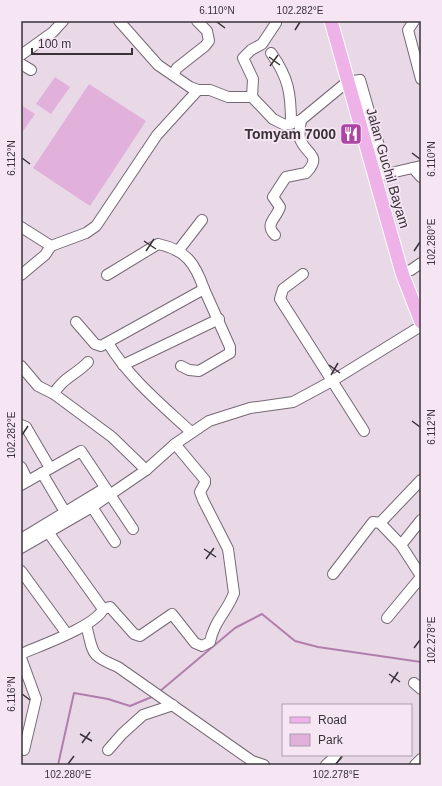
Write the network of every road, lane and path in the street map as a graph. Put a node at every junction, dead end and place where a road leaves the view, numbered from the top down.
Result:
1 (63, 21) edge
2 (197, 21) edge
3 (331, 21) edge
4 (414, 21) edge
5 (276, 22) dead end
6 (124, 23) edge
7 (271, 53) dead end
8 (21, 55) edge
9 (21, 64) edge
10 (31, 70) dead end
11 (173, 75) junction
12 (421, 79) edge
13 (347, 82) junction
14 (198, 90) junction
15 (252, 97) junction
16 (301, 120) junction
17 (291, 124) junction
18 (417, 167) edge
19 (387, 174) junction
20 (374, 177) junction
21 (421, 177) edge
22 (202, 220) dead end
23 (21, 227) edge
24 (275, 236) dead end
25 (51, 246) junction
26 (178, 251) junction
27 (421, 263) edge
28 (402, 273) junction
29 (303, 274) dead end
30 (21, 275) edge
31 (107, 275) dead end
32 (204, 289) junction
33 (219, 319) junction
34 (76, 322) dead end
35 (421, 322) edge
36 (421, 326) edge
37 (108, 343) junction
38 (88, 362) dead end
39 (123, 365) junction
40 (21, 366) edge
41 (181, 366) dead end
42 (332, 381) junction
43 (54, 394) junction
44 (21, 425) edge
45 (364, 431) dead end
46 (191, 432) junction
47 (175, 444) junction
48 (21, 467) edge
49 (146, 470) junction
50 (46, 471) junction
51 (421, 480) edge
52 (24, 483) edge
53 (107, 491) junction
54 (92, 507) junction
55 (65, 512) junction
56 (421, 520) edge
57 (380, 523) junction
58 (133, 529) dead end
59 (48, 532) junction
60 (21, 539) edge
61 (115, 542) dead end
62 (401, 545) junction
63 (21, 548) edge
64 (21, 571) edge
65 (332, 574) dead end
66 (421, 577) edge
67 (103, 609) junction
68 (387, 618) dead end
69 (86, 625) junction
70 (67, 634) junction
71 (21, 654) edge
72 (21, 658) edge
73 (170, 703) junction
74 (24, 750) dead end
75 (108, 750) dead end
76 (336, 756) edge
77 (421, 759) edge
78 (264, 765) edge
79 (326, 765) edge
80 (415, 765) edge

1 - 8 street
2 - 11 street
3 - 13 main road, Jalan Guchil Bayam
4 - 12 street
5 - 15 street
6 - 11 street
7 - 17 street
9 - 10 street
11 - 14 street
13 - 16 street
13 - 19 street
13 - 20 main road, Jalan Guchil Bayam
14 - 15 street
14 - 25 street
15 - 17 street
16 - 17 street
16 - 24 street
18 - 19 street
18 - 21 street
19 - 20 street
20 - 28 main road, Jalan Guchil Bayam
22 - 26 street
23 - 25 street
25 - 30 street
26 - 31 street
26 - 32 street
27 - 28 street
28 - 35 main road, Jalan Guchil Bayam
29 - 42 street
32 - 33 street
32 - 37 street
33 - 39 street
33 - 41 street
34 - 37 street
36 - 42 street
37 - 39 street
38 - 43 street
39 - 46 street
40 - 43 street
42 - 45 street
42 - 46 street
43 - 49 street
44 - 50 street
46 - 47 street
47 - 49 street
47 - 67 street
48 - 52 street
49 - 53 street
50 - 52 street
50 - 53 street
50 - 55 street
51 - 57 street
53 - 54 street
53 - 55 street
53 - 58 street
54 - 59 street
54 - 61 street
55 - 60 street
56 - 62 street
57 - 62 street
57 - 65 street
59 - 63 street
59 - 67 street
62 - 66 street
64 - 70 street
66 - 68 street
67 - 69 street
69 - 70 street
69 - 73 street
70 - 71 street
72 - 74 street
73 - 75 street
73 - 78 street
76 - 79 street
77 - 80 street

